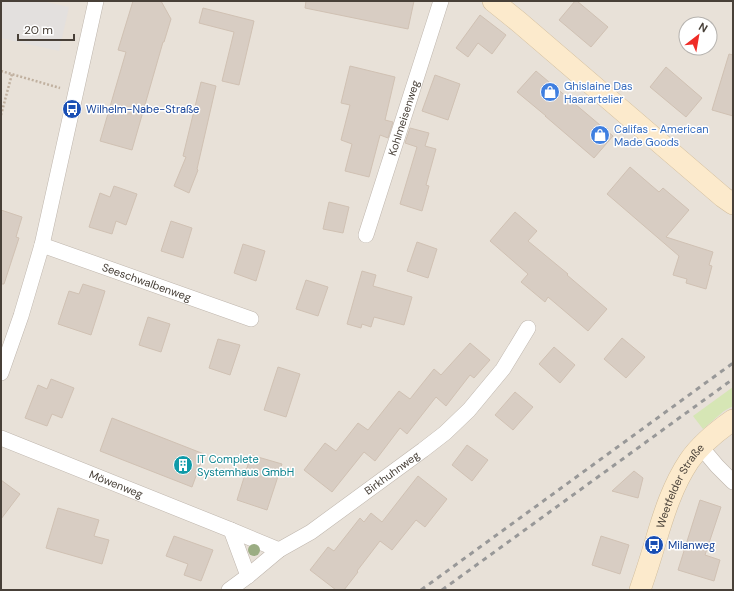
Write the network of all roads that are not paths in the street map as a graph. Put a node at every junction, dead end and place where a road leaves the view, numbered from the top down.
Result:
1 (96, 1) edge
2 (441, 1) edge
3 (493, 1) edge
4 (733, 204) edge
5 (366, 234) dead end
6 (42, 246) junction
7 (251, 319) dead end
8 (528, 328) dead end
9 (1, 373) edge
10 (733, 420) edge
11 (1, 438) edge
12 (701, 446) junction
13 (733, 482) edge
14 (231, 530) junction
15 (279, 550) junction
16 (248, 576) junction
17 (229, 590) edge
18 (640, 590) edge

1 - 6 street
2 - 5 street, Kohlmeisenweg
3 - 4 street
6 - 7 street, Seeschwalbenweg
6 - 9 street
8 - 15 street, Birkhuhnweg
10 - 12 street, Weetfelder Straße
11 - 14 street, Möwenweg
12 - 13 street
12 - 18 street, Weetfelder Straße
14 - 15 street, Möwenweg
14 - 16 street
15 - 16 street, Birkhuhnweg
16 - 17 street, Birkhuhnweg

